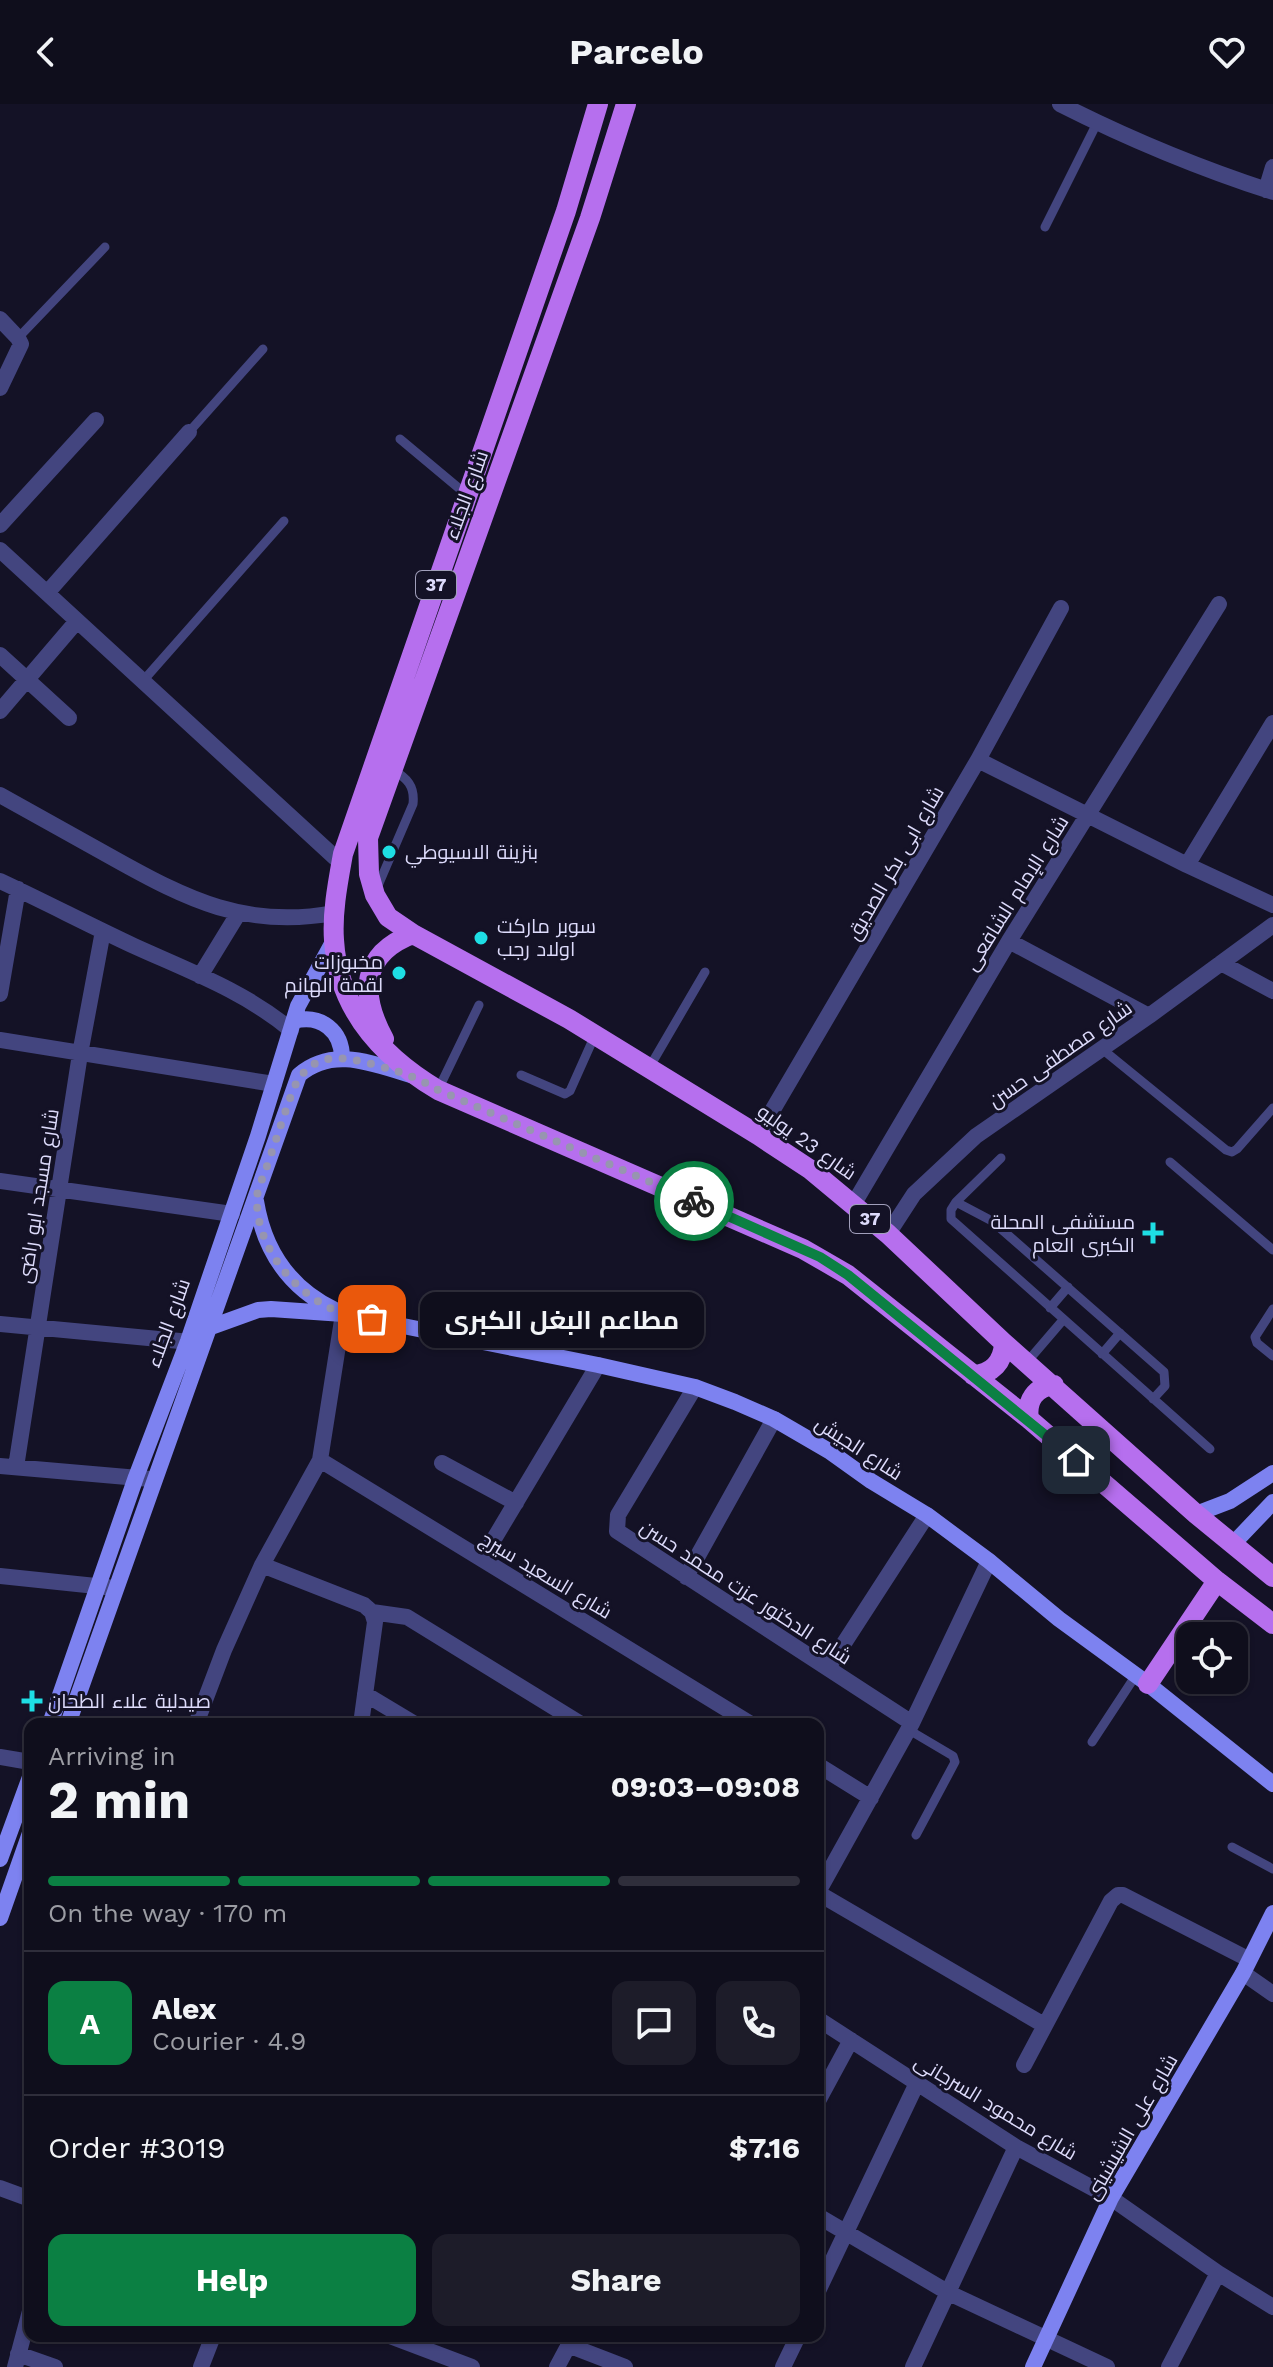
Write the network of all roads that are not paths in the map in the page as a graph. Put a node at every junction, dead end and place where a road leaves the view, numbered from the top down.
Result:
1 (598, 104) edge
2 (626, 104) edge
3 (1060, 104) edge
4 (1097, 123) junction
5 (1273, 167) edge
6 (1270, 191) edge
7 (1045, 227) dead end
8 (105, 247) dead end
9 (0, 319) edge
10 (18, 338) junction
11 (263, 349) dead end
12 (0, 388) edge
13 (96, 420) dead end
14 (189, 432) joint
15 (400, 439) dead end
16 (478, 464) junction
17 (501, 472) junction
18 (467, 495) junction
19 (284, 521) dead end
20 (0, 525) edge
21 (2, 555) edge
22 (47, 593) junction
23 (1219, 604) dead end
24 (1061, 608) dead end
25 (77, 621) junction
26 (0, 655) edge
27 (27, 680) junction
28 (142, 682) junction
29 (0, 711) edge
30 (69, 718) dead end
31 (1273, 723) edge
32 (978, 760) junction
33 (393, 770) junction
34 (0, 795) edge
35 (1088, 814) junction
36 (341, 863) junction
37 (1187, 865) junction
38 (0, 881) edge
39 (18, 889) junction
40 (375, 895) junction
41 (1273, 905) edge
42 (334, 913) junction
43 (238, 914) junction
44 (1273, 925) edge
45 (103, 931) junction
46 (413, 934) junction
47 (334, 940) junction
48 (1009, 941) junction
49 (3, 955) edge
50 (1221, 963) junction
51 (705, 972) dead end
52 (200, 976) junction
53 (1273, 991) edge
54 (0, 994) edge
55 (479, 1005) dead end
56 (1149, 1016) junction
57 (293, 1026) junction
58 (595, 1035) junction
59 (0, 1040) edge
60 (1102, 1049) junction
61 (80, 1054) junction
62 (394, 1057) junction
63 (342, 1058) junction
64 (649, 1068) junction
65 (521, 1075) dead end
66 (416, 1076) junction
67 (274, 1084) junction
68 (438, 1090) junction
69 (1273, 1108) edge
70 (758, 1135) junction
71 (1001, 1158) dead end
72 (1170, 1162) dead end
73 (0, 1181) edge
74 (59, 1190) junction
75 (256, 1199) junction
76 (956, 1202) junction
77 (853, 1205) junction
78 (232, 1214) junction
79 (888, 1234) junction
80 (1273, 1250) edge
81 (1068, 1287) junction
82 (1050, 1308) junction
83 (1273, 1309) edge
84 (343, 1314) junction
85 (1063, 1320) junction
86 (0, 1324) edge
87 (211, 1327) junction
88 (38, 1328) junction
89 (1120, 1333) junction
90 (196, 1342) junction
91 (1004, 1343) junction
92 (1102, 1354) junction
93 (1273, 1356) edge
94 (1027, 1362) junction
95 (598, 1365) junction
96 (973, 1375) junction
97 (1054, 1385) junction
98 (695, 1387) junction
99 (1153, 1399) junction
100 (774, 1419) junction
101 (1029, 1419) junction
102 (1210, 1449) dead end
103 (320, 1460) junction
104 (442, 1463) dead end
105 (8, 1467) edge
106 (1273, 1473) edge
107 (136, 1477) junction
108 (154, 1479) junction
109 (1273, 1502) edge
110 (516, 1503) junction
111 (1196, 1514) junction
112 (927, 1515) junction
113 (1232, 1545) junction
114 (482, 1559) junction
115 (989, 1561) junction
116 (262, 1565) junction
117 (0, 1576) edge
118 (686, 1577) junction
119 (1273, 1577) edge
120 (1217, 1581) junction
121 (98, 1586) junction
122 (115, 1588) junction
123 (372, 1612) junction
124 (1273, 1624) edge
125 (828, 1668) junction
126 (1142, 1680) junction
127 (365, 1694) junction
128 (52, 1718) edge
129 (70, 1718) edge
130 (198, 1718) edge
131 (362, 1718) edge
132 (405, 1718) edge
133 (571, 1718) edge
134 (741, 1718) edge
135 (910, 1726) junction
136 (1092, 1742) dead end
137 (0, 1757) edge
138 (24, 1761) edge
139 (824, 1769) edge
140 (1273, 1784) edge
141 (24, 1793) edge
142 (871, 1798) junction
143 (916, 1835) dead end
144 (1232, 1847) dead end
145 (24, 1850) edge
146 (0, 1859) edge
147 (1273, 1869) edge
148 (824, 1870) edge
149 (824, 1897) edge
150 (1273, 1913) edge
151 (0, 1918) edge
152 (1245, 1966) junction
153 (1273, 1994) edge
154 (824, 2023) edge
155 (1044, 2025) junction
156 (851, 2040) junction
157 (1024, 2065) dead end
158 (917, 2083) junction
159 (824, 2090) edge
160 (1016, 2147) junction
161 (0, 2188) edge
162 (24, 2197) edge
163 (1111, 2198) junction
164 (824, 2220) edge
165 (845, 2232) junction
166 (1218, 2273) junction
167 (824, 2278) edge
168 (949, 2293) junction
169 (1273, 2307) edge
170 (24, 2334) edge
171 (1047, 2337) junction
172 (211, 2342) edge
173 (406, 2342) edge
174 (570, 2342) edge
175 (573, 2342) edge
176 (795, 2342) edge
177 (17, 2360) edge
178 (55, 2367) edge
179 (201, 2367) edge
180 (472, 2367) edge
181 (557, 2367) edge
182 (625, 2367) edge
183 (783, 2367) edge
184 (913, 2367) edge
185 (1033, 2367) edge
186 (1107, 2367) edge
187 (1169, 2367) edge

1 - 16 main road, شارع الجلاء / 37
2 - 17 main road, شارع الجلاء / 37
3 - 4 street
4 - 6 street
4 - 7 lane
5 - 6 street
8 - 10 lane
9 - 10 street
10 - 12 street
11 - 14 lane
13 - 20 street
14 - 22 street
15 - 18 lane
16 - 17 main road
16 - 18 main road, شارع الجلاء / 37
17 - 33 main road, شارع الجلاء / 37
18 - 36 main road, شارع الجلاء / 37
19 - 28 lane
21 - 22 street
22 - 25 street
23 - 35 street, شارع الإمام الشافعى
24 - 32 street, شارع ابى بكر الصديق
25 - 27 street
25 - 28 street
26 - 27 street
27 - 29 street
27 - 30 street
28 - 36 street
31 - 37 street
32 - 35 street
32 - 70 street, شارع ابى بكر الصديق
33 - 40 main road, شارع الجلاء / 37
33 - 40 lane
34 - 43 street
35 - 37 street
35 - 48 street, شارع الإمام الشافعى
36 - 42 main road, شارع الجلاء / 37
37 - 41 street
38 - 39 street
39 - 45 street
39 - 49 street
40 - 46 main road, شارع الجلاء / 37
42 - 43 street
42 - 47 main road, شارع الجلاء / 37
43 - 52 street
44 - 50 street, شارع مصطفى حسن
45 - 52 street
45 - 61 street, شارع مسجد ابو راضى
46 - 58 main road, شارع 23 يوليو / 37
46 - 62 main road
47 - 57 street, شارع الجلاء
47 - 62 main road, شارع الجلاء / 37
48 - 56 street
48 - 77 street, شارع الإمام الشافعى
49 - 54 street
50 - 53 street
50 - 56 street, شارع مصطفى حسن
51 - 64 lane
52 - 57 street
55 - 68 lane
56 - 60 street, شارع مصطفى حسن
57 - 63 street
57 - 67 street, شارع الجلاء
58 - 64 main road, شارع 23 يوليو / 37
58 - 65 lane
59 - 61 street
60 - 69 lane
60 - 79 street, شارع مصطفى حسن
61 - 67 street
61 - 74 street, شارع مسجد ابو راضى
62 - 66 main road, 37
63 - 66 street
63 - 75 street, شارع الجلاء
64 - 70 main road, شارع 23 يوليو / 37
66 - 68 main road, 37
67 - 78 street, شارع الجلاء
68 - 96 main road, 37
70 - 77 main road, شارع 23 يوليو / 37
71 - 76 lane
72 - 80 lane
73 - 74 street
74 - 78 street
74 - 88 street, شارع مسجد ابو راضى
75 - 84 street, شارع الجيش
75 - 87 street, شارع الجلاء
76 - 81 lane
76 - 82 lane
77 - 79 main road, شارع 23 يوليو / 37
78 - 90 street, شارع الجلاء
79 - 91 main road, شارع 23 يوليو / 37
81 - 82 lane
81 - 89 lane
82 - 85 lane
83 - 93 lane
84 - 87 street, شارع الجيش
84 - 95 street, شارع الجيش
84 - 103 street
85 - 92 lane
85 - 94 lane
86 - 88 street
87 - 90 street, شارع الجلاء
88 - 90 street
88 - 105 street, شارع مسجد ابو راضى
89 - 92 lane
89 - 99 lane
90 - 107 street, شارع الجلاء
90 - 108 street, شارع الجلاء
91 - 94 main road, شارع 23 يوليو / 37
91 - 96 main road
92 - 99 lane
94 - 97 main road, شارع 23 يوليو / 37
95 - 98 street, شارع الجيش
95 - 110 street
96 - 101 main road, 37
97 - 101 main road
97 - 111 main road, شارع 23 يوليو / 37
98 - 100 street, شارع الجيش
98 - 118 street, شارع الدكتور عزت محمد حسن
99 - 102 lane
100 - 112 street, شارع الجيش
100 - 118 street
101 - 120 main road, 37
103 - 114 street, شارع السعيد سيرج
103 - 116 street
104 - 110 street
105 - 107 street
106 - 111 street
107 - 108 street
107 - 121 street, شارع الجلاء
108 - 122 street, شارع الجلاء
109 - 113 street
110 - 114 street
111 - 113 main road, شارع 23 يوليو / 37
112 - 115 street, شارع الجيش
112 - 125 street
113 - 119 main road, شارع 23 يوليو / 37
114 - 134 street, شارع السعيد سيرج
115 - 126 street, شارع الجيش
115 - 135 street
116 - 123 street
116 - 130 street
117 - 121 street
118 - 125 street, شارع الدكتور عزت محمد حسن
120 - 124 main road, 37
120 - 126 main road
121 - 122 street
121 - 128 street, شارع الجلاء
122 - 129 street, شارع الجلاء
123 - 127 street
123 - 133 street
125 - 135 street, شارع الدكتور عزت محمد حسن
126 - 136 lane
126 - 140 street, شارع الجيش
127 - 131 street
127 - 132 street
135 - 142 street
135 - 143 lane
137 - 138 street
139 - 142 street
141 - 146 street
142 - 148 street
144 - 147 lane
145 - 151 street
149 - 155 street
150 - 152 street, شارع على الشيشينى
152 - 153 street
152 - 155 street
152 - 163 street, شارع على الشيشينى
154 - 156 street, شارع محمود السرجانى
155 - 157 street
156 - 158 street, شارع محمود السرجانى
156 - 159 street
158 - 160 street, شارع محمود السرجانى
158 - 165 street
160 - 163 street, شارع محمود السرجانى
160 - 168 street
161 - 162 street
163 - 166 street, شارع محمود السرجانى
163 - 171 street, شارع على الشيشينى
164 - 165 street
165 - 167 street
165 - 168 street
166 - 169 street, شارع محمود السرجانى
166 - 187 street
168 - 171 street
168 - 184 street
170 - 177 street
171 - 185 street, شارع على الشيشينى
171 - 186 street
172 - 179 street
173 - 180 street
174 - 181 street
175 - 182 street
176 - 183 street
177 - 178 street

